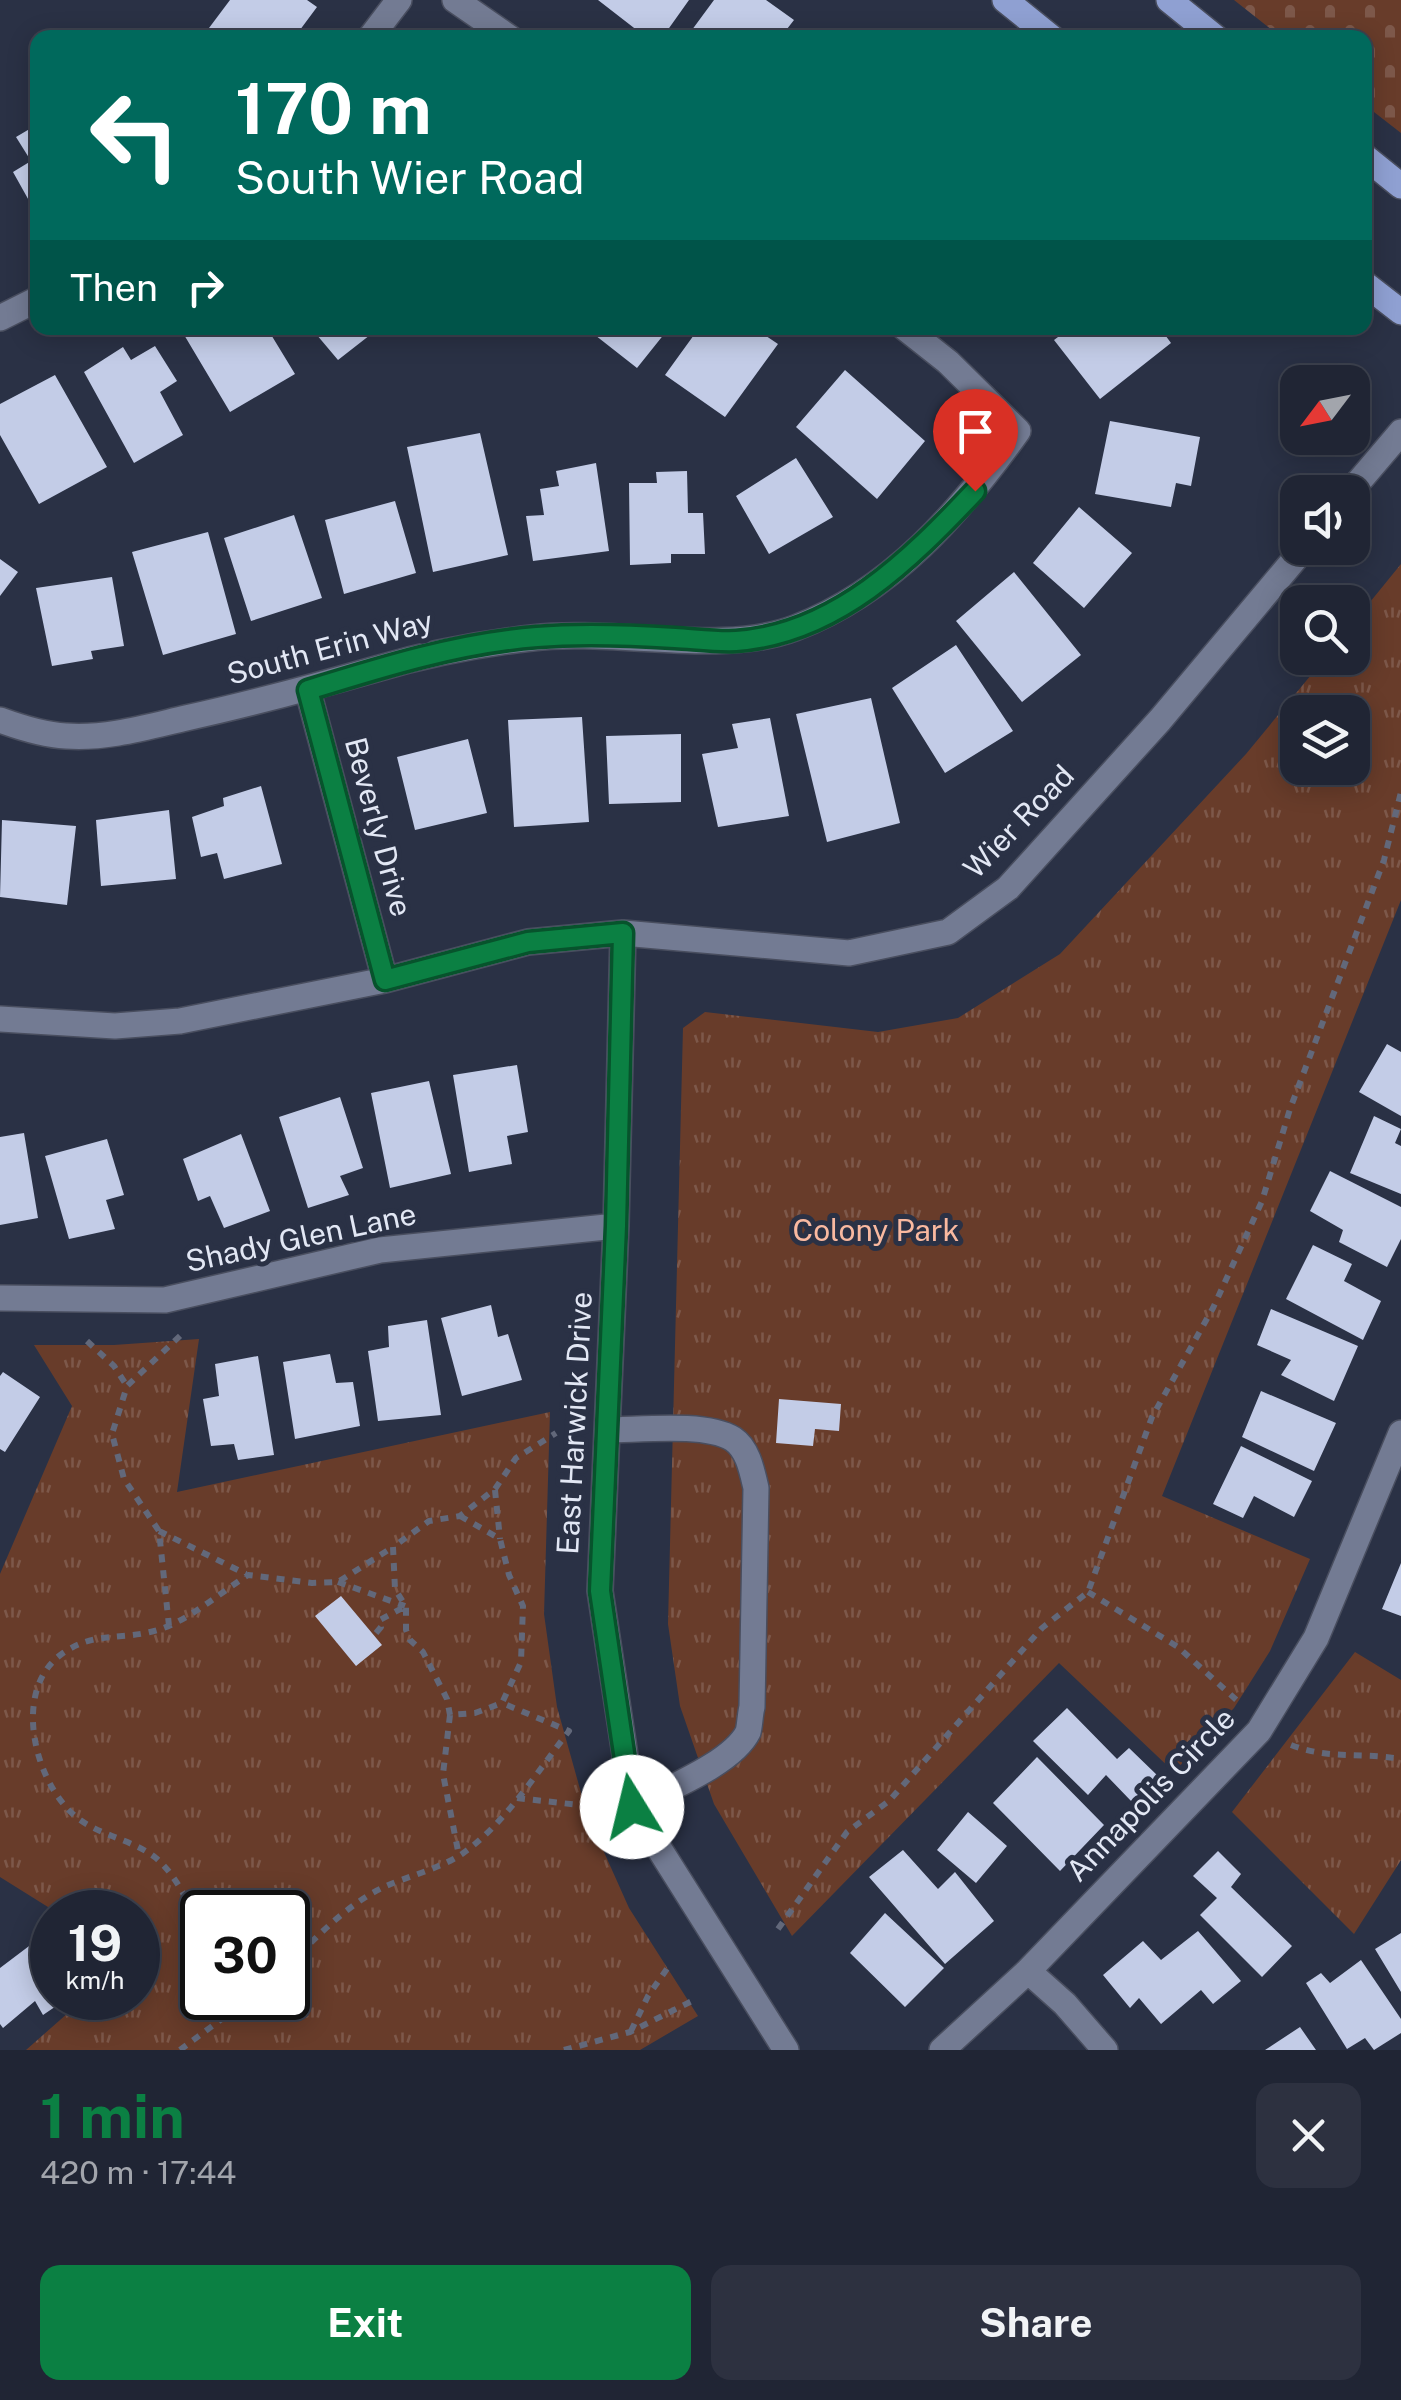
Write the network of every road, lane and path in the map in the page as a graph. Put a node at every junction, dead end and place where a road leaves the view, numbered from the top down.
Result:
1 (398, 0) edge
2 (455, 0) edge
3 (1005, 0) edge
4 (1169, 0) edge
5 (376, 30) edge
6 (498, 30) edge
7 (1042, 30) edge
8 (1206, 30) edge
9 (1372, 163) edge
10 (1401, 186) edge
11 (1372, 289) edge
12 (30, 303) edge
13 (1401, 312) edge
14 (0, 318) edge
15 (914, 335) edge
16 (1401, 432) edge
17 (1364, 475) edge
18 (1290, 565) edge
19 (308, 690) junction
20 (0, 720) edge
21 (1401, 792) edge
22 (623, 933) junction
23 (385, 980) junction
24 (0, 1019) edge
25 (616, 1226) junction
26 (0, 1298) edge
27 (181, 1335) dead end
28 (87, 1341) dead end
29 (127, 1386) junction
30 (607, 1430) junction
31 (556, 1432) dead end
32 (1399, 1443) edge
33 (494, 1488) junction
34 (460, 1516) junction
35 (159, 1531) junction
36 (500, 1540) junction
37 (393, 1547) junction
38 (248, 1574) junction
39 (338, 1582) junction
40 (1088, 1592) junction
41 (406, 1607) junction
42 (170, 1626) junction
43 (376, 1633) dead end
44 (502, 1703) junction
45 (1242, 1705) dead end
46 (450, 1715) junction
47 (1291, 1745) dead end
48 (1401, 1759) edge
49 (517, 1798) junction
50 (588, 1806) dead end
51 (632, 1807) junction
52 (458, 1856) junction
53 (180, 1890) edge
54 (778, 1929) dead end
55 (310, 1944) edge
56 (671, 1963) dead end
57 (1028, 1971) junction
58 (694, 2000) dead end
59 (212, 2020) edge
60 (220, 2020) edge
61 (212, 2026) junction
62 (630, 2032) junction
63 (180, 2050) edge
64 (564, 2050) edge
65 (786, 2050) edge
66 (942, 2050) edge
67 (1104, 2050) edge

1 - 5 street
2 - 6 street
3 - 7 main road
4 - 8 main road
9 - 10 main road
11 - 13 main road
12 - 14 street
15 - 19 street, South Erin Way
16 - 17 street
18 - 22 street, Wier Road
19 - 20 street, South Erin Way
19 - 23 street, Beverly Drive
21 - 40 path
22 - 23 street, Wier Road
22 - 25 street, East Harwick Drive
23 - 24 street, Wier Road
25 - 26 street, Shady Glen Lane
25 - 30 street, East Harwick Drive
27 - 29 path
28 - 29 path
29 - 35 path
30 - 51 street, East Harwick Drive
30 - 51 street
31 - 33 path
32 - 57 street, Annapolis Circle
33 - 34 path
33 - 36 path
34 - 36 path
34 - 37 path
35 - 38 path
35 - 42 path
36 - 44 path
37 - 39 path
37 - 41 path
38 - 39 path
38 - 42 path
39 - 41 path
40 - 45 path
40 - 54 path
41 - 43 path
41 - 46 path
42 - 53 path
44 - 46 path
44 - 49 path
46 - 52 path
47 - 48 path
49 - 50 path
49 - 52 path
51 - 65 street, East Harwick Drive
52 - 55 path
56 - 62 path
57 - 66 street, Annapolis Circle
57 - 67 street
58 - 62 path
59 - 61 path
60 - 61 path
61 - 63 path
62 - 64 path

